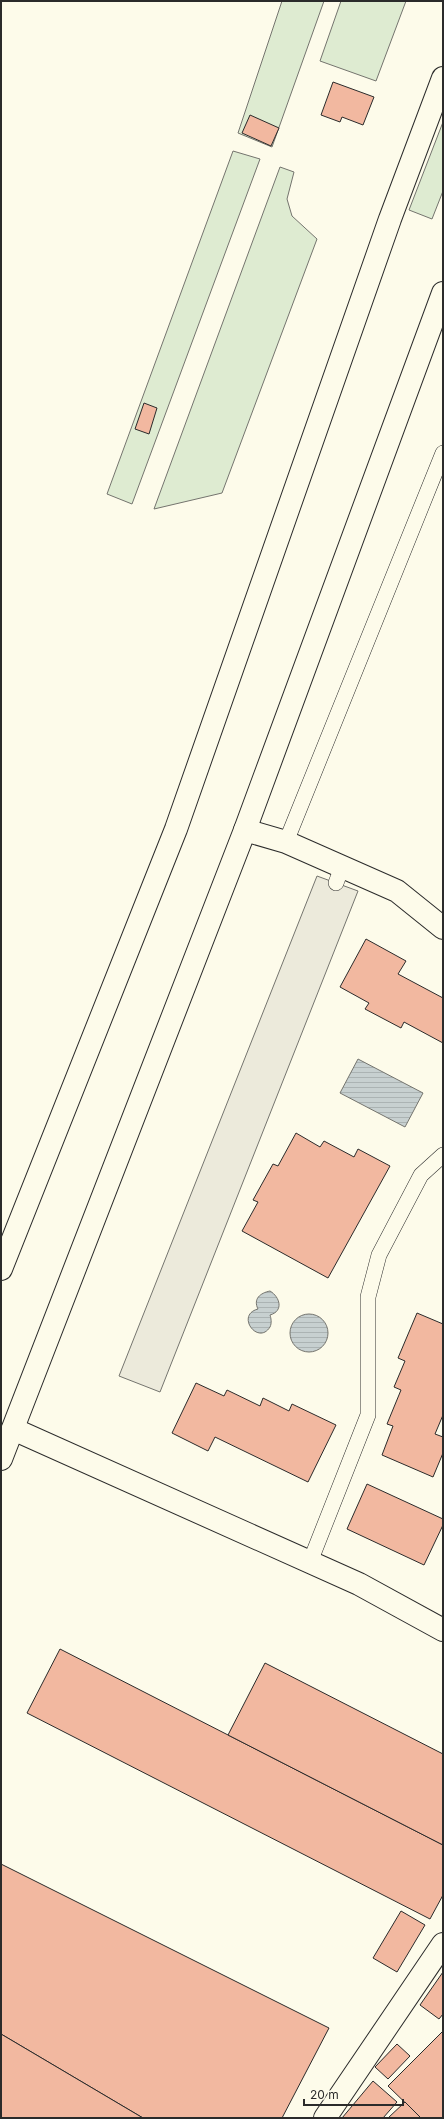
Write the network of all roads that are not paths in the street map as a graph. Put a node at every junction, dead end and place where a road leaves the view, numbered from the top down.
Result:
1 (443, 78) edge
2 (443, 293) edge
3 (443, 453) edge
4 (245, 830) junction
5 (286, 842) junction
6 (443, 928) edge
7 (443, 1154) edge
8 (1, 1269) edge
9 (7, 1426) edge
10 (1, 1459) edge
11 (310, 1562) junction
12 (443, 1630) edge
13 (443, 1944) edge
14 (324, 2118) edge

1 - 8 main road
2 - 4 main road
3 - 5 lane
4 - 5 main road
4 - 9 main road
5 - 6 main road
7 - 11 lane
9 - 10 main road
9 - 11 main road
11 - 12 main road
13 - 14 main road

